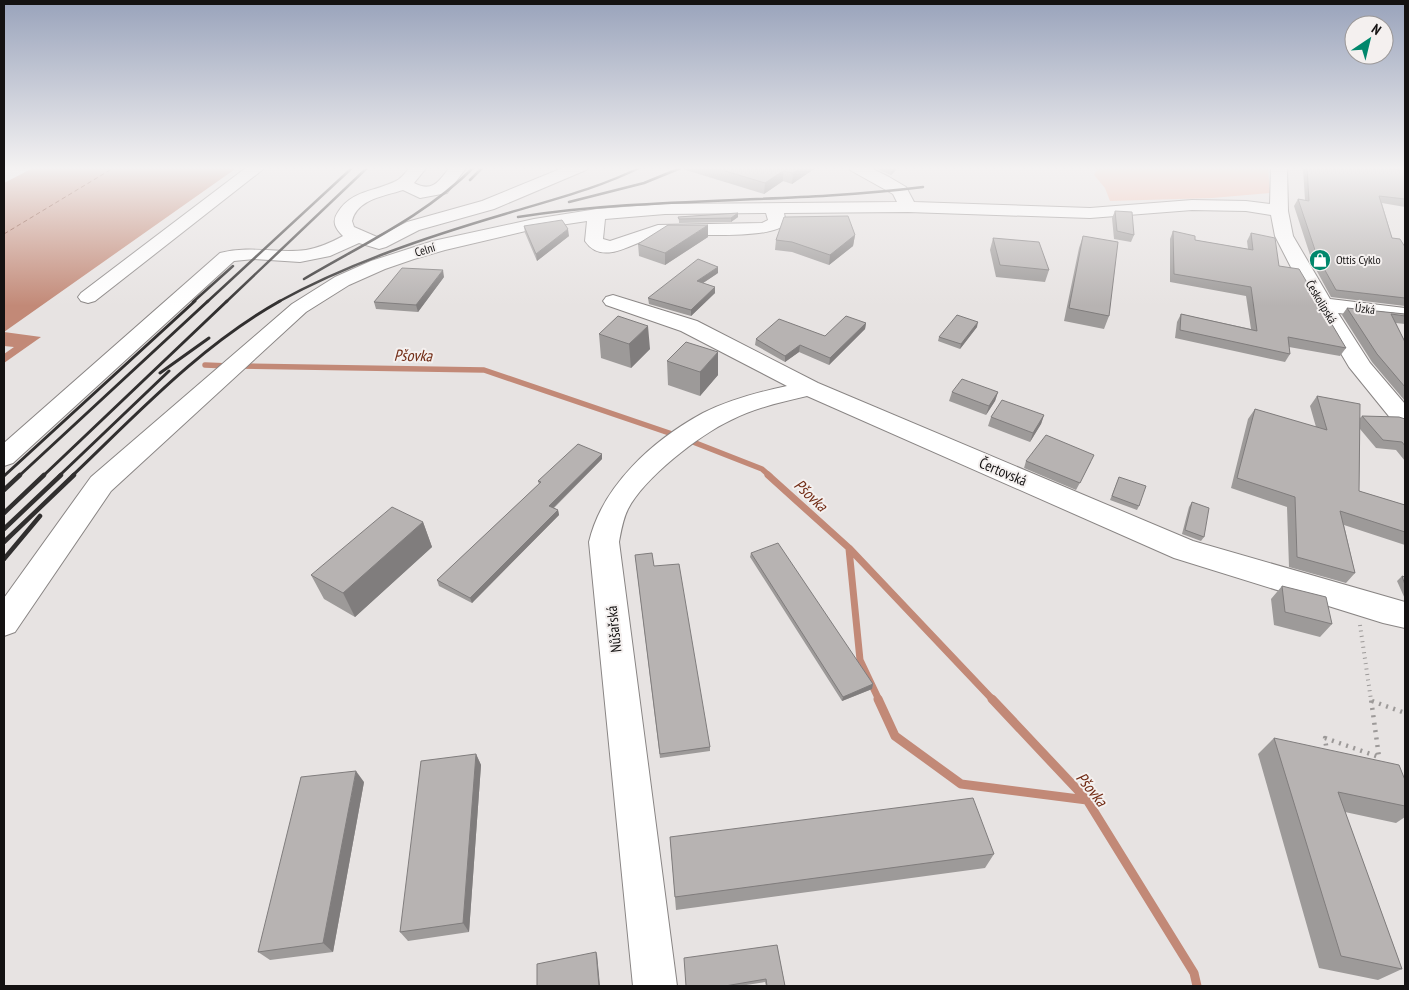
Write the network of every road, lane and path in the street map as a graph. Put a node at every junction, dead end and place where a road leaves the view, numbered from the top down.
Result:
1 (197, 213) edge
2 (346, 213) edge
3 (459, 213) edge
4 (483, 213) edge
5 (608, 213) edge
6 (775, 213) edge
7 (1279, 213) edge
8 (597, 214) junction
9 (513, 228) junction
10 (368, 240) junction
11 (407, 255) junction
12 (88, 297) dead end
13 (613, 301) dead end
14 (1324, 304) junction
15 (1405, 314) edge
16 (810, 388) junction
17 (1405, 419) edge
18 (4, 457) edge
19 (1338, 604) junction
20 (1405, 614) edge
21 (4, 623) edge
22 (1372, 701) junction
23 (1405, 713) edge
24 (1328, 761) edge
25 (655, 986) edge

1 - 12 street
2 - 10 street
3 - 10 street
4 - 9 street
5 - 8 street, Celní
6 - 8 street
7 - 14 street, Českolipská
8 - 9 street, Celní
9 - 11 street, Celní
10 - 11 street
10 - 18 street
11 - 21 street, Celní
13 - 16 street, Čertovská
14 - 15 street, Úzká
14 - 17 street, Českolipská
16 - 19 street, Čertovská
16 - 25 street, Nůšařská
19 - 20 street, Čertovská
19 - 22 path
22 - 23 path
22 - 24 path

